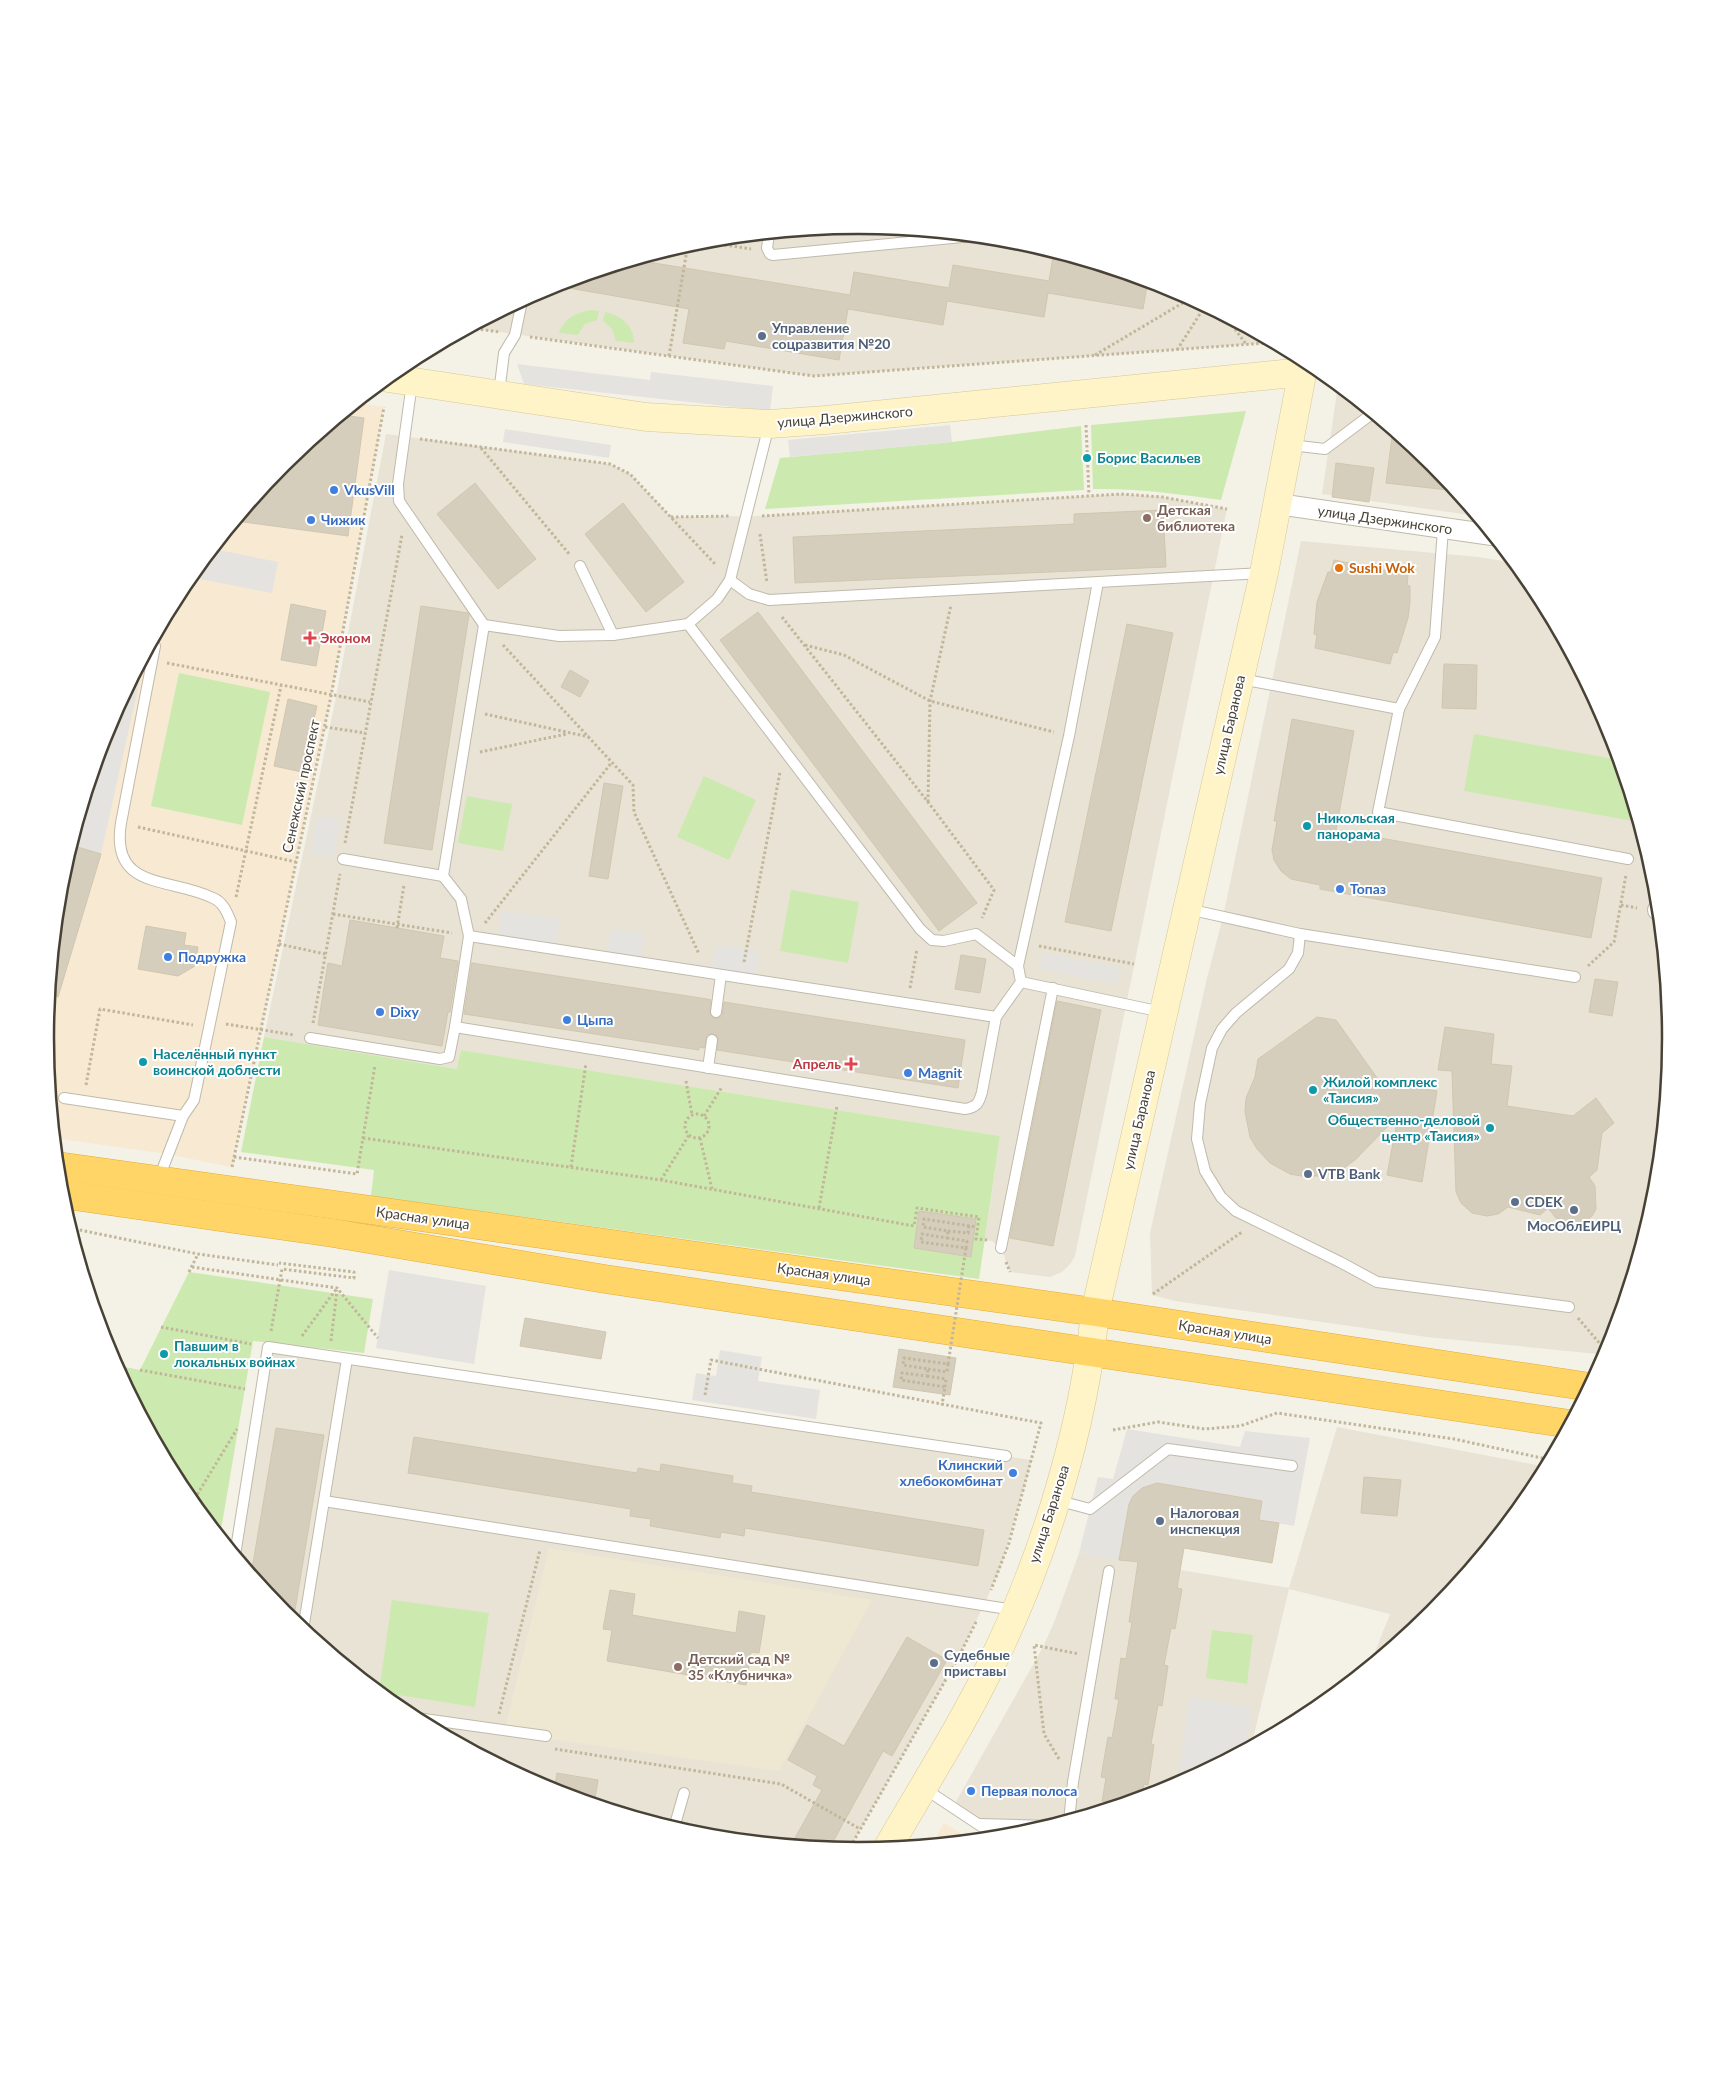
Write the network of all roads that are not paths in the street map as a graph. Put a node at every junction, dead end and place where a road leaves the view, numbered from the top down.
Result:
1 (768, 239) edge
2 (943, 239) edge
3 (520, 309) edge
4 (1302, 366) edge
5 (1304, 368) edge
6 (1258, 376) junction
7 (400, 380) edge
8 (499, 394) junction
9 (1368, 416) edge
10 (770, 424) junction
11 (1291, 432) junction
12 (1278, 504) junction
13 (1443, 529) junction
14 (1484, 533) edge
15 (580, 566) road end
16 (1264, 573) junction
17 (730, 580) junction
18 (1098, 582) junction
19 (688, 624) junction
20 (484, 625) junction
21 (613, 636) junction
22 (152, 655) edge
23 (1240, 678) junction
24 (1399, 709) junction
25 (342, 859) road end
26 (1628, 859) road end
27 (443, 876) junction
28 (1187, 909) junction
29 (1300, 934) junction
30 (469, 936) junction
31 (1018, 966) junction
32 (721, 974) junction
33 (1575, 977) road end
34 (1021, 982) junction
35 (1053, 988) junction
36 (716, 1012) dead end
37 (1164, 1013) junction
38 (996, 1017) junction
39 (456, 1027) junction
40 (310, 1038) road end
41 (712, 1040) dead end
42 (708, 1068) junction
43 (64, 1098) dead end
44 (183, 1116) junction
45 (65, 1167) edge
46 (158, 1181) junction
47 (69, 1195) edge
48 (1001, 1248) dead end
49 (1568, 1307) road end
50 (1094, 1312) junction
51 (1091, 1352) junction
52 (346, 1359) junction
53 (1584, 1386) edge
54 (1564, 1423) edge
55 (1006, 1456) dead end
56 (1292, 1466) dead end
57 (324, 1500) junction
58 (1055, 1500) junction
59 (236, 1548) edge
60 (1109, 1572) dead end
61 (1015, 1610) junction
62 (304, 1622) edge
63 (430, 1720) edge
64 (546, 1736) dead end
65 (923, 1788) junction
66 (684, 1793) dead end
67 (1070, 1815) edge
68 (676, 1822) edge
69 (979, 1824) junction
70 (1027, 1825) edge
71 (990, 1832) edge
72 (891, 1842) edge

1 - 2 lane
3 - 8 lane
4 - 6 street, улица Дзержинского
5 - 11 street, улица Баранова
6 - 10 street, улица Дзержинского
6 - 11 street
7 - 8 street, улица Дзержинского
7 - 20 lane
8 - 10 street, улица Дзержинского
9 - 11 lane
10 - 17 lane
11 - 12 street, улица Баранова
12 - 13 street, улица Дзержинского
12 - 16 street, улица Баранова
13 - 14 street, улица Дзержинского
13 - 24 lane
15 - 21 lane
16 - 18 lane
16 - 23 street, улица Баранова
17 - 18 lane
17 - 19 lane
18 - 31 lane
19 - 21 lane
19 - 31 lane
20 - 21 lane
20 - 27 lane
22 - 44 lane
23 - 24 lane
23 - 28 street, улица Баранова
24 - 26 lane
25 - 27 lane
27 - 30 lane
28 - 29 lane
28 - 37 street, улица Баранова
29 - 33 lane
29 - 49 lane
30 - 32 lane
30 - 39 lane
31 - 34 lane
32 - 36 lane
32 - 38 lane
34 - 35 lane
34 - 38 lane
35 - 37 lane
35 - 48 lane
37 - 50 street, улица Баранова
38 - 42 lane
39 - 40 lane
39 - 42 lane
41 - 42 lane
43 - 44 lane
44 - 46 lane
45 - 46 highway, Красная улица
46 - 50 highway, Красная улица
47 - 51 highway, Красная улица
50 - 51 street, улица Баранова
50 - 53 highway, Красная улица
51 - 54 highway, Красная улица
51 - 58 street, улица Баранова
52 - 55 lane
52 - 57 lane
52 - 59 lane
56 - 58 lane
57 - 61 lane
57 - 62 lane
58 - 61 street, улица Баранова
60 - 67 lane
61 - 65 street, улица Баранова
63 - 64 lane
65 - 69 lane
65 - 72 street, улица Баранова
66 - 68 lane
69 - 70 lane
69 - 71 lane

